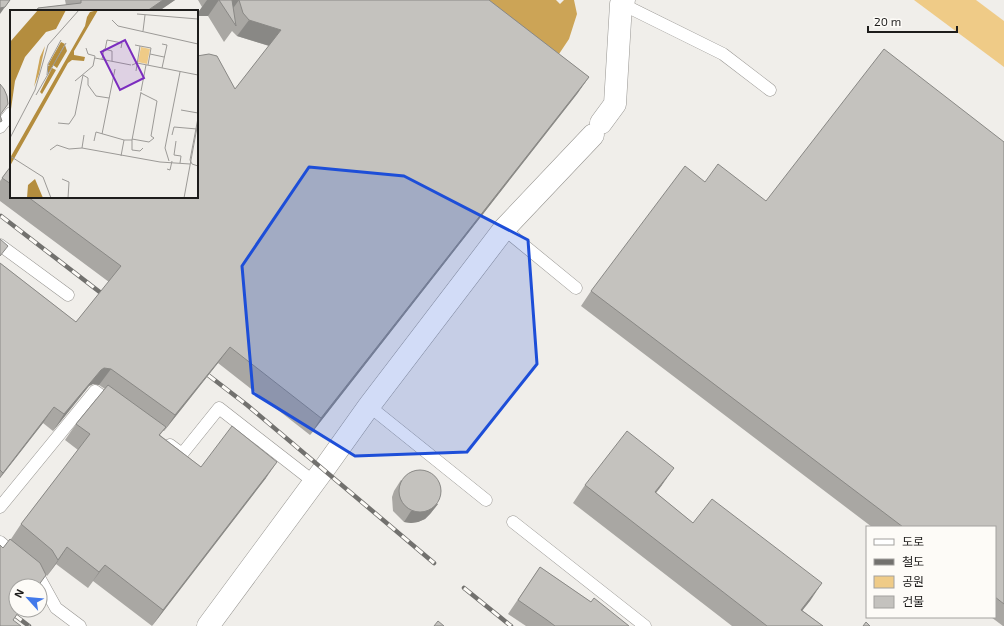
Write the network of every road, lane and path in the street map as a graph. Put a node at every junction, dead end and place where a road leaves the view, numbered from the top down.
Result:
1 (620, 1) edge
2 (770, 90) dead end
3 (10, 114) edge
4 (0, 128) edge
5 (504, 229) junction
6 (0, 245) edge
7 (576, 288) dead end
8 (68, 295) dead end
9 (368, 406) junction
10 (120, 409) edge
11 (164, 441) edge
12 (314, 482) junction
13 (486, 500) dead end
14 (0, 507) edge
15 (513, 522) dead end
16 (0, 542) edge
17 (80, 626) edge
18 (208, 626) edge
19 (645, 626) edge

1 - 2 lane
1 - 5 street
3 - 4 lane
5 - 7 lane
5 - 9 street
6 - 8 lane
9 - 12 street
9 - 13 lane
10 - 14 lane
11 - 12 lane
12 - 18 street
15 - 19 lane
16 - 17 lane

